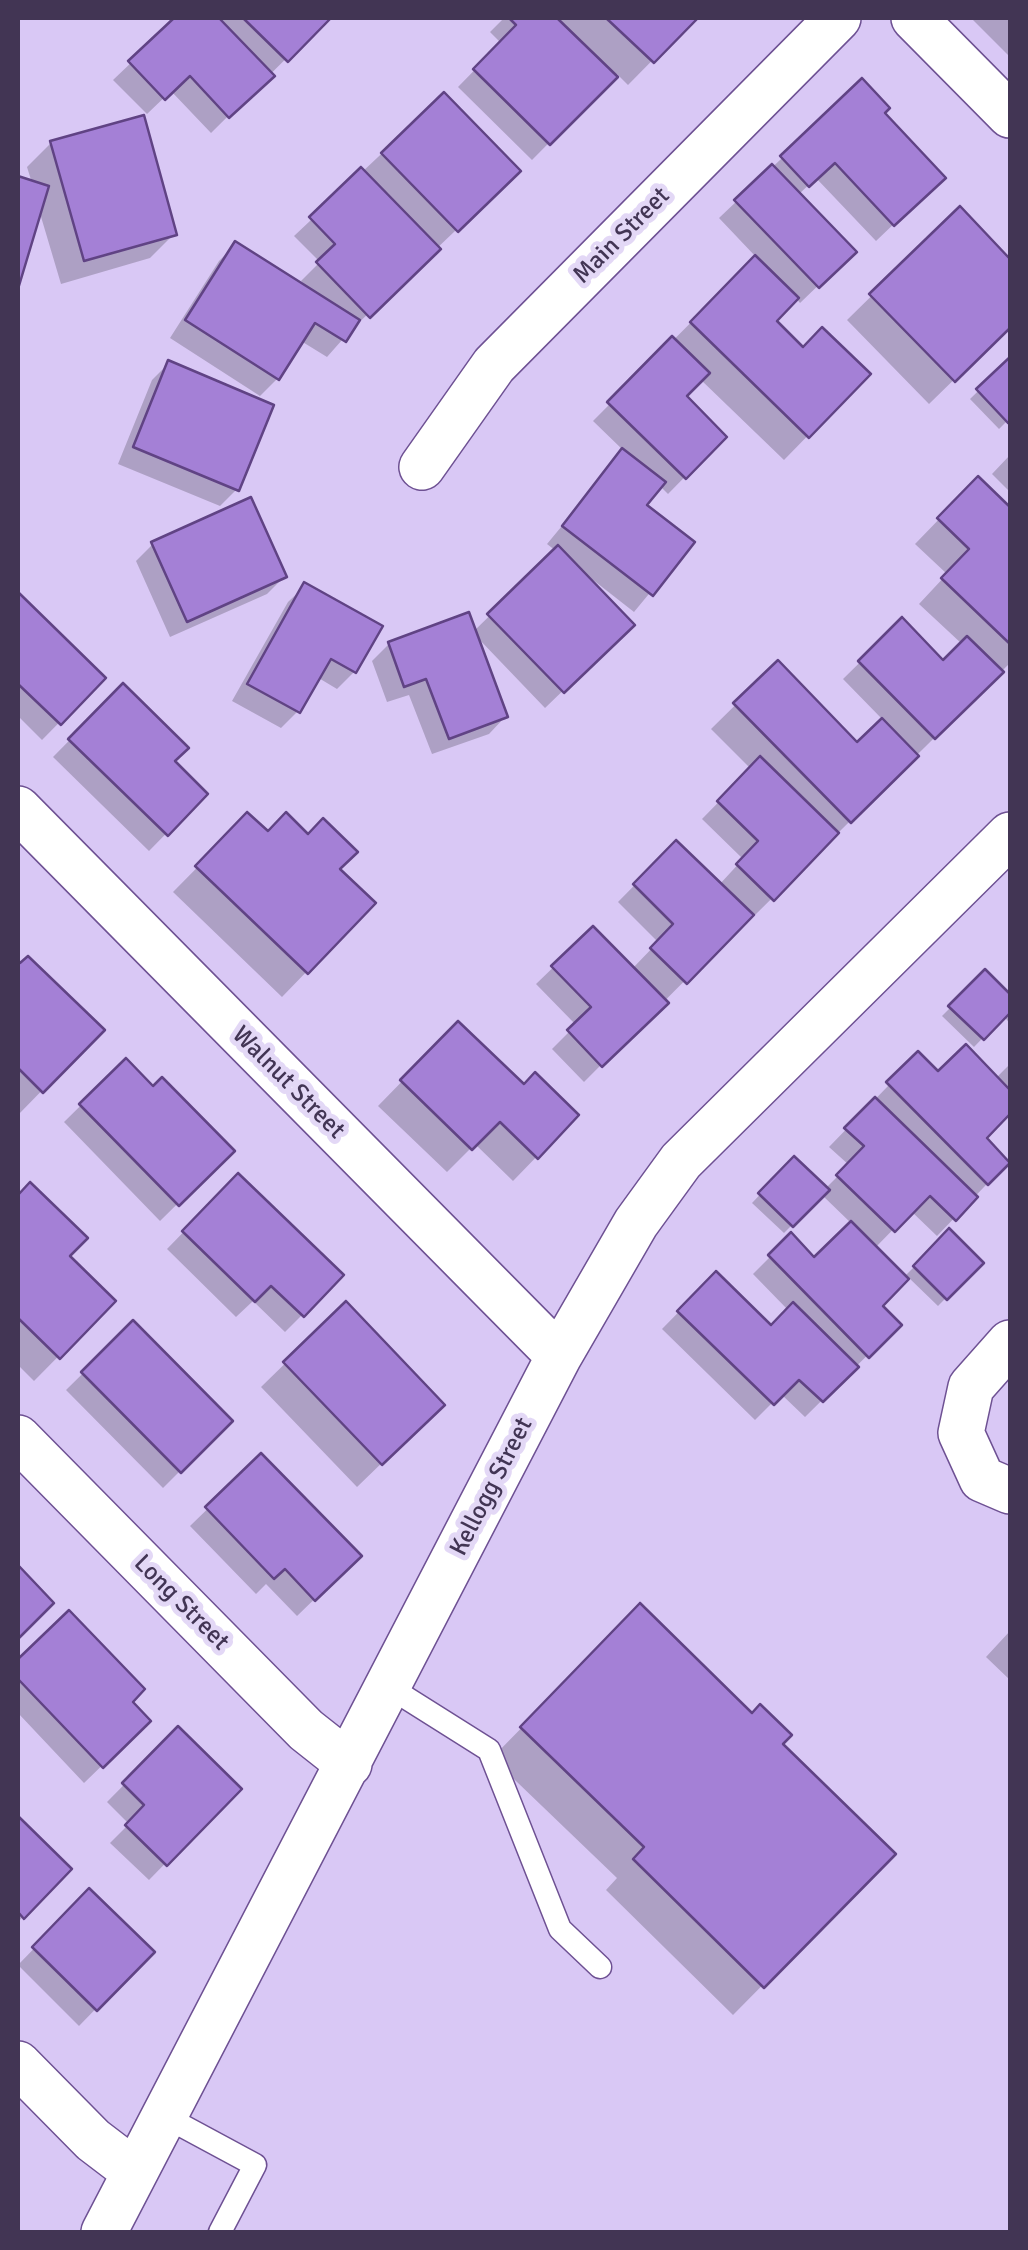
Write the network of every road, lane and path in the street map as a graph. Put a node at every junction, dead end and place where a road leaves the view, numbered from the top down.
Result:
1 (838, 18) edge
2 (914, 18) edge
3 (1010, 116) edge
4 (422, 467) dead end
5 (18, 809) edge
6 (1010, 835) edge
7 (1010, 1343) edge
8 (559, 1356) junction
9 (18, 1438) edge
10 (1010, 1490) edge
11 (388, 1687) junction
12 (348, 1764) junction
13 (600, 1966) dead end
14 (18, 2064) edge
15 (164, 2116) junction
16 (134, 2172) junction
17 (104, 2232) edge
18 (220, 2232) edge

1 - 4 street, Main Street
2 - 3 street
5 - 8 street, Walnut Street
6 - 8 street, Kellogg Street
7 - 10 street
8 - 11 street, Kellogg Street
9 - 12 street, Long Street
11 - 12 street, Kellogg Street
11 - 13 lane
12 - 15 street, Kellogg Street
14 - 16 street
15 - 16 street, Kellogg Street
15 - 18 lane
16 - 17 street, Kellogg Street

